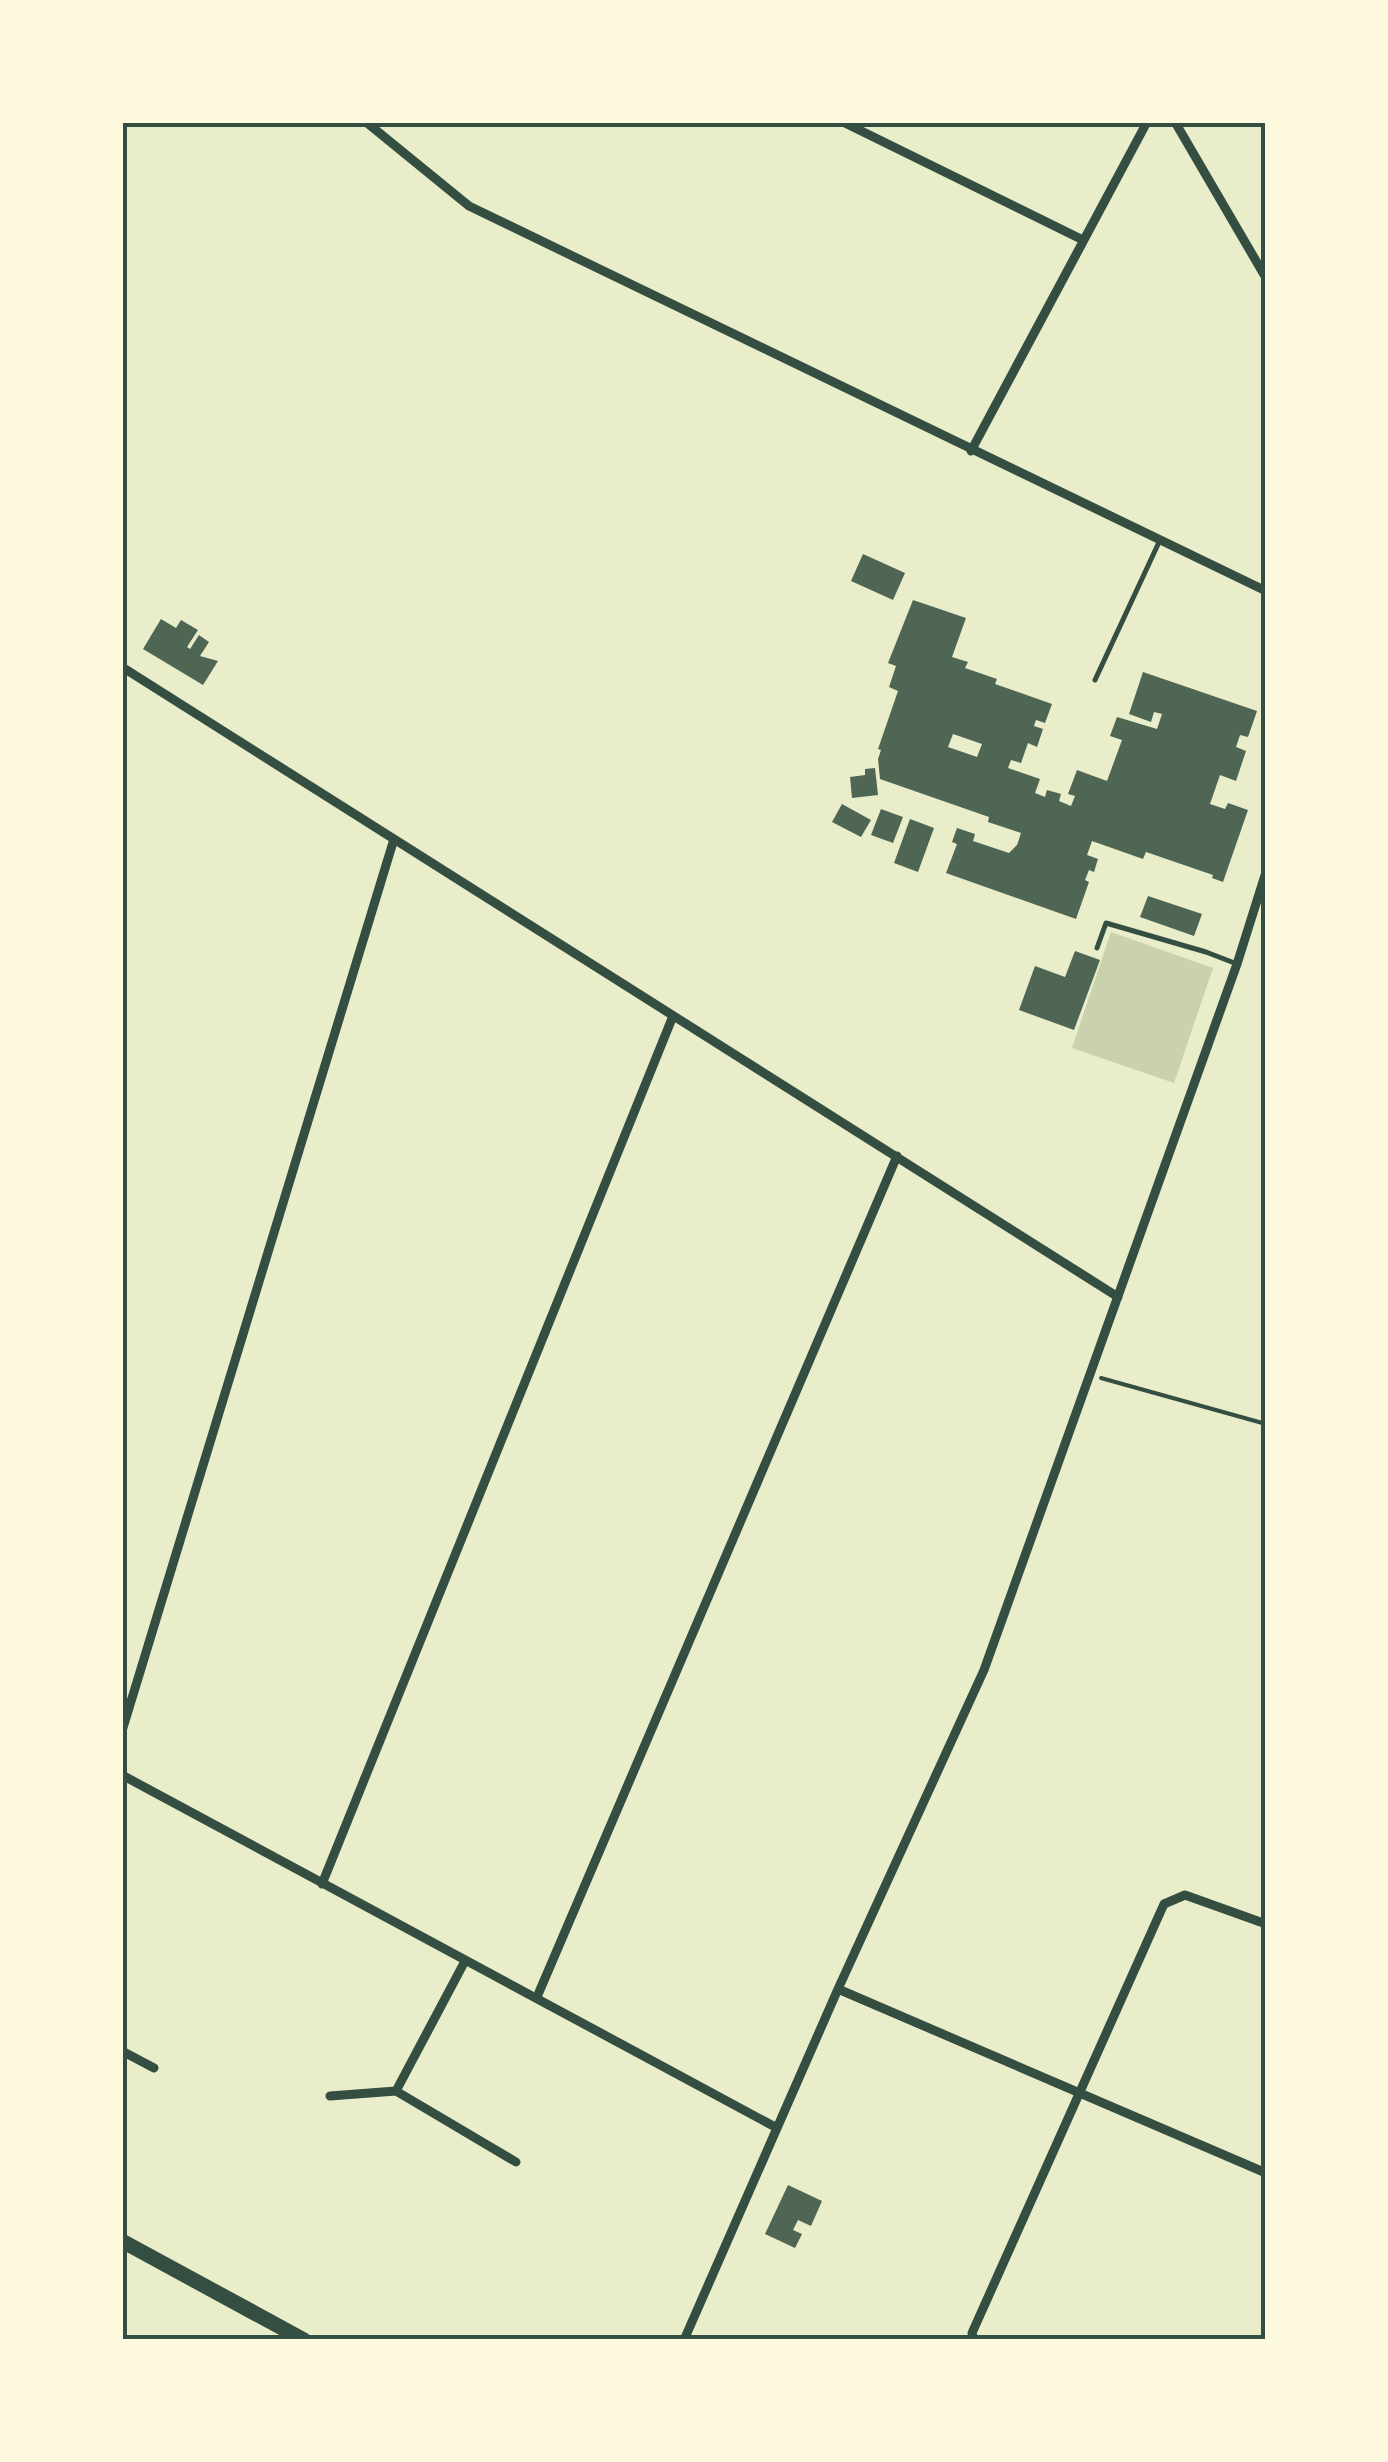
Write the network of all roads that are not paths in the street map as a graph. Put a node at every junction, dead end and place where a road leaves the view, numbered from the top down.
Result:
1 (366, 122) edge
2 (843, 122) edge
3 (1146, 122) edge
4 (1175, 122) edge
5 (1083, 240) junction
6 (1266, 278) edge
7 (971, 451) junction
8 (1161, 538) junction
9 (1266, 591) edge
10 (122, 667) edge
11 (1095, 680) dead end
12 (394, 839) junction
13 (1265, 874) edge
14 (1097, 948) dead end
15 (1237, 964) junction
16 (673, 1016) junction
17 (897, 1156) junction
18 (1118, 1297) junction
19 (122, 1732) edge
20 (122, 1775) edge
21 (322, 1884) junction
22 (1266, 1924) edge
23 (465, 1961) junction
24 (838, 1989) junction
25 (537, 1996) junction
26 (122, 2051) edge
27 (154, 2068) dead end
28 (396, 2091) junction
29 (1078, 2094) junction
30 (330, 2096) dead end
31 (777, 2128) junction
32 (516, 2162) dead end
33 (1266, 2173) edge
34 (122, 2242) edge
35 (304, 2340) edge
36 (684, 2340) edge
37 (974, 2340) edge

1 - 7 street
2 - 5 street
3 - 5 street
4 - 6 street
5 - 7 street
7 - 8 street
8 - 9 street
8 - 11 lane
10 - 12 street
12 - 16 street
12 - 19 street
13 - 15 street
14 - 15 lane
15 - 18 street
16 - 17 street
16 - 21 street
17 - 18 street
17 - 25 street
18 - 24 street
20 - 21 street
21 - 23 street
22 - 29 street
23 - 25 street
23 - 28 street
24 - 29 street
24 - 31 street
25 - 31 street
26 - 27 street
28 - 30 street
28 - 32 street
29 - 33 street
29 - 37 street
31 - 36 street
34 - 35 main road

